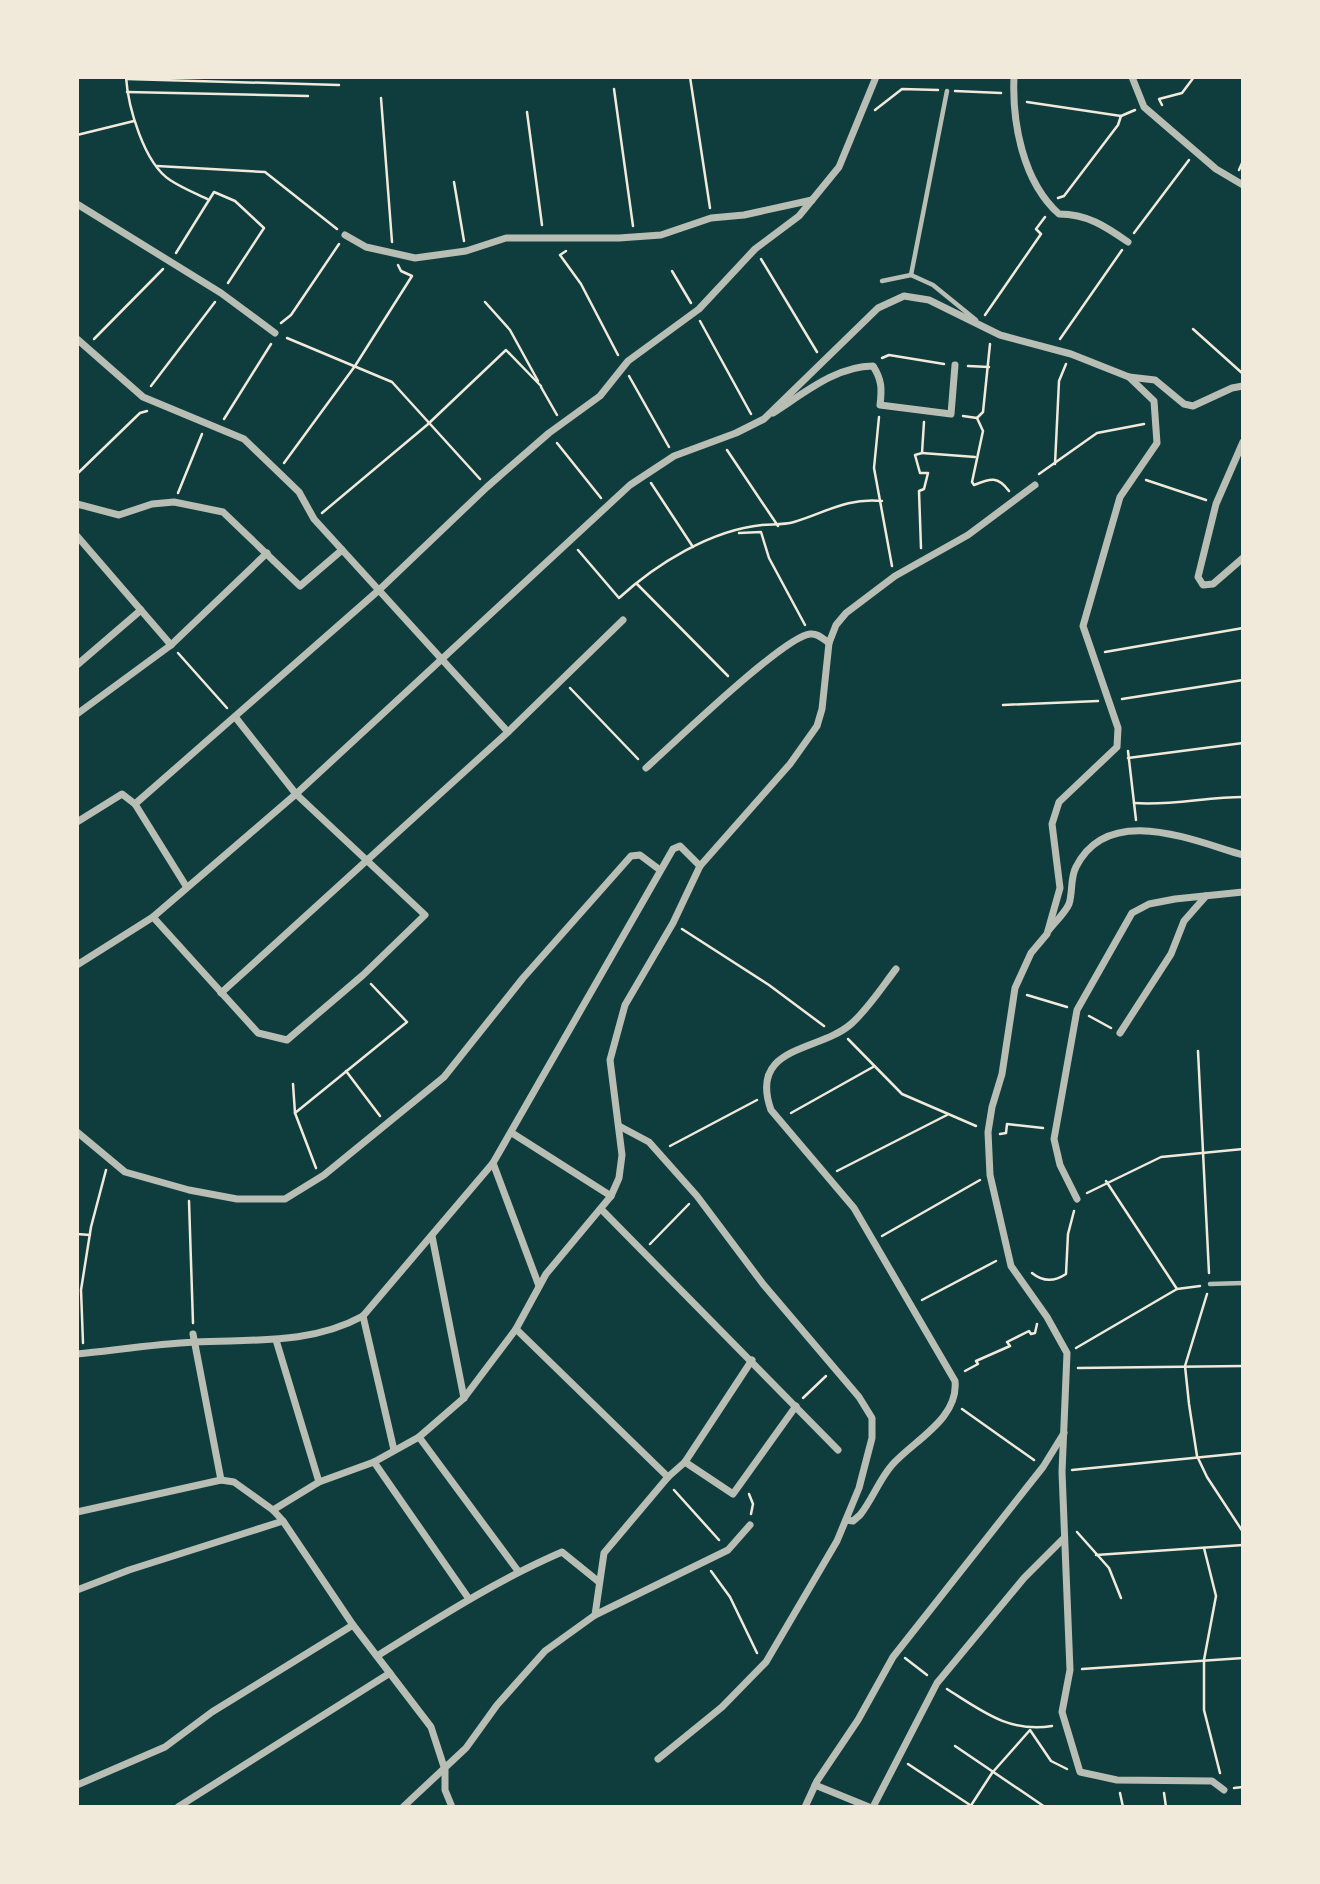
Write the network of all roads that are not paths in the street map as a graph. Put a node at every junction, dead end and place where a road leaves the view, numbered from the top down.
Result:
1 (876, 77) edge
2 (1014, 77) edge
3 (1132, 77) edge
4 (947, 91) dead end
5 (1243, 185) edge
6 (813, 200) junction
7 (77, 204) edge
8 (345, 235) road end
9 (1128, 242) road end
10 (911, 275) junction
11 (882, 281) dead end
12 (979, 323) junction
13 (275, 333) road end
14 (77, 338) edge
15 (955, 365) road end
16 (1129, 377) junction
17 (1243, 386) edge
18 (764, 419) junction
19 (1243, 442) edge
20 (1035, 485) road end
21 (77, 504) edge
22 (77, 536) edge
23 (342, 550) junction
24 (267, 553) junction
25 (1243, 558) edge
26 (379, 590) junction
27 (141, 610) junction
28 (623, 620) dead end
29 (829, 643) junction
30 (171, 645) junction
31 (441, 661) junction
32 (77, 665) edge
33 (77, 714) edge
34 (236, 718) junction
35 (508, 732) junction
36 (646, 768) road end
37 (296, 794) junction
38 (135, 804) junction
39 (77, 822) edge
40 (1243, 855) edge
41 (368, 862) junction
42 (700, 866) junction
43 (660, 870) junction
44 (186, 886) junction
45 (1243, 892) edge
46 (1206, 896) junction
47 (153, 916) junction
48 (1047, 934) junction
49 (77, 965) edge
50 (896, 969) dead end
51 (221, 993) junction
52 (1120, 1033) dead end
53 (620, 1126) junction
54 (77, 1132) edge
55 (512, 1133) junction
56 (493, 1163) junction
57 (611, 1196) junction
58 (1077, 1199) road end
59 (601, 1209) junction
60 (432, 1236) junction
61 (1243, 1283) edge
62 (1210, 1284) road end
63 (539, 1286) junction
64 (363, 1316) junction
65 (516, 1329) junction
66 (193, 1338) junction
67 (276, 1340) junction
68 (80, 1354) edge
69 (752, 1360) junction
70 (464, 1398) junction
71 (796, 1406) junction
72 (1064, 1432) junction
73 (419, 1437) junction
74 (838, 1450) dead end
75 (394, 1451) junction
76 (374, 1462) junction
77 (685, 1462) junction
78 (667, 1479) junction
79 (221, 1480) junction
80 (319, 1482) junction
81 (273, 1510) junction
82 (77, 1512) edge
83 (846, 1520) junction
84 (283, 1521) junction
85 (750, 1525) road end
86 (1063, 1539) junction
87 (518, 1571) junction
88 (599, 1582) junction
89 (77, 1590) edge
90 (469, 1599) junction
91 (596, 1615) junction
92 (353, 1625) junction
93 (377, 1656) junction
94 (390, 1673) junction
95 (658, 1759) dead end
96 (445, 1770) junction
97 (77, 1785) edge
98 (815, 1785) junction
99 (1224, 1790) road end
100 (178, 1807) edge
101 (403, 1807) edge
102 (452, 1807) edge
103 (805, 1807) edge
104 (871, 1807) edge

1 - 6 street
2 - 9 street
3 - 5 street
4 - 10 lane
6 - 8 street
6 - 26 street
7 - 13 street
10 - 11 lane
10 - 12 lane
12 - 16 street
12 - 18 street
14 - 23 street
15 - 18 street
16 - 17 street
16 - 48 street
18 - 31 street
19 - 25 street
20 - 29 street
21 - 24 street
22 - 27 street
23 - 24 street
23 - 26 street
24 - 30 street
26 - 31 street
26 - 34 street
27 - 30 street
27 - 32 street
28 - 35 street
29 - 36 street
29 - 42 street
30 - 33 street
31 - 35 street
31 - 37 street
34 - 37 street
34 - 38 street
35 - 41 street
37 - 41 street
37 - 44 street
38 - 39 street
38 - 44 street
40 - 48 street
41 - 51 street
41 - 51 street
42 - 43 street
42 - 53 street
43 - 54 street
43 - 55 street
44 - 47 street
45 - 46 street
46 - 52 street
46 - 58 street
47 - 49 street
47 - 51 street
48 - 72 street
50 - 83 street
53 - 57 street
53 - 83 street
55 - 56 street
55 - 57 street
56 - 60 street
56 - 63 street
57 - 59 street
59 - 63 street
59 - 69 street
60 - 64 street
60 - 70 street
61 - 62 lane
63 - 65 street
64 - 67 street
64 - 75 street
65 - 70 street
65 - 78 street
66 - 67 street
66 - 68 street
66 - 79 street
67 - 80 street
69 - 71 street
69 - 77 street
70 - 73 street
71 - 74 street
71 - 77 street
72 - 86 street
72 - 98 street
73 - 75 street
73 - 87 street
75 - 76 street
76 - 80 street
76 - 90 street
77 - 78 street
78 - 88 street
79 - 81 street
79 - 82 street
80 - 81 street
81 - 84 street
83 - 95 street
84 - 89 street
84 - 92 street
85 - 91 street
86 - 99 street
86 - 104 street
87 - 88 street
87 - 90 street
88 - 91 street
90 - 93 street
91 - 96 street
92 - 93 street
92 - 97 street
93 - 94 street
94 - 96 street
94 - 100 street
96 - 101 street
96 - 102 street
98 - 103 street
98 - 104 street

